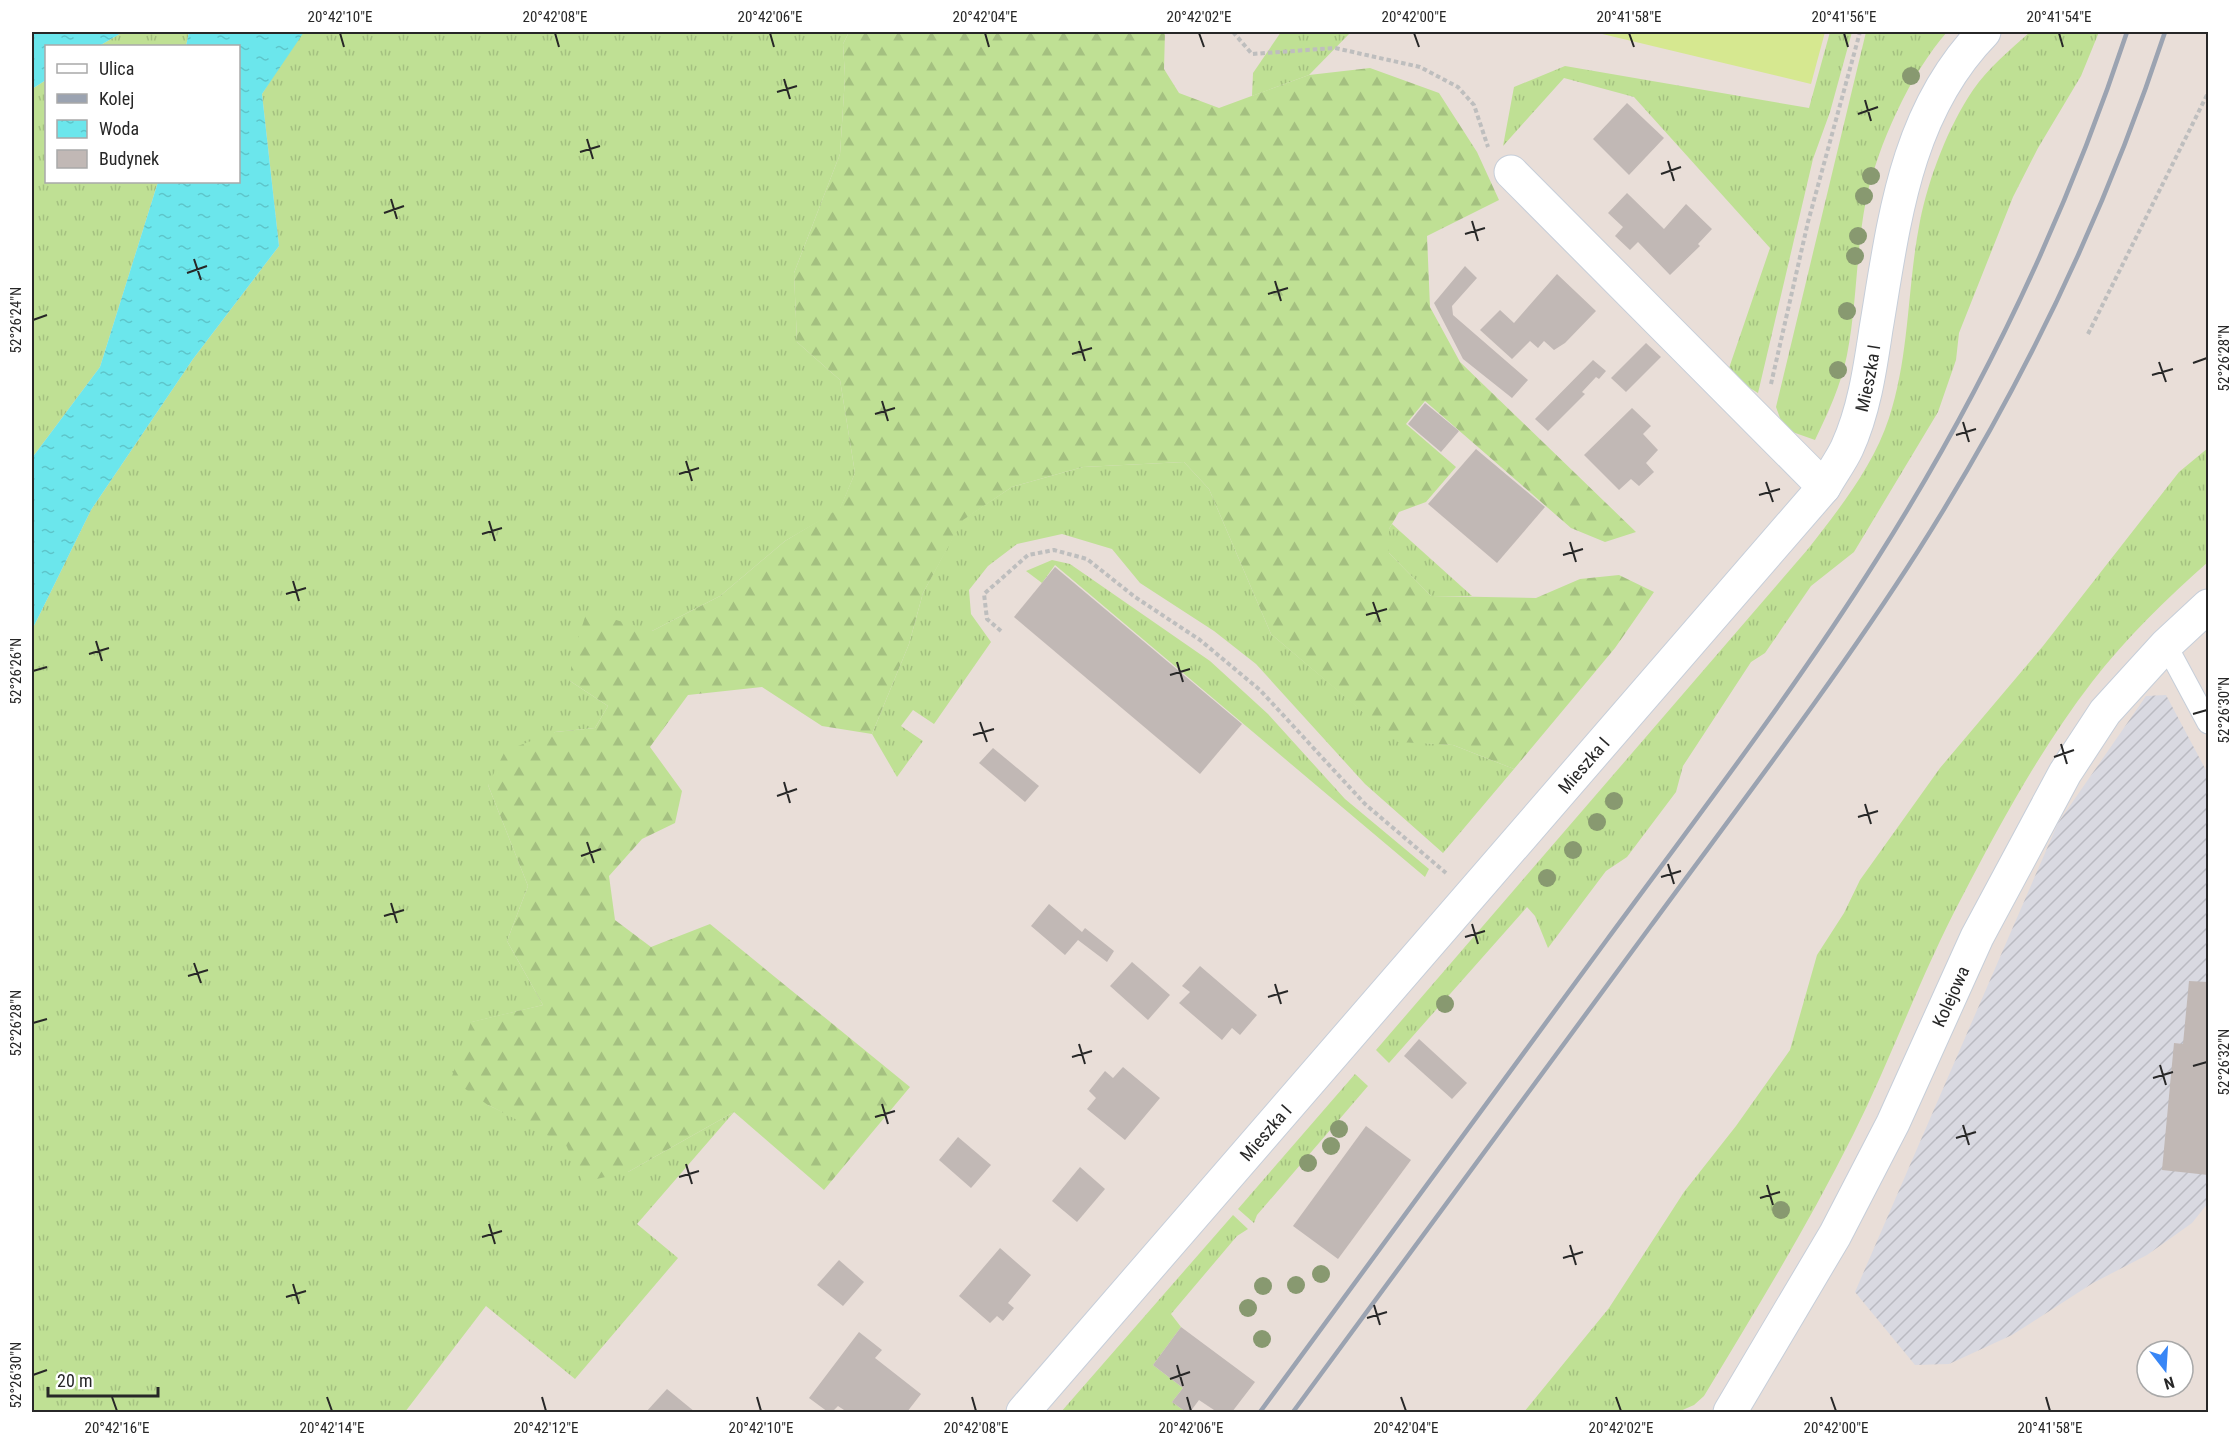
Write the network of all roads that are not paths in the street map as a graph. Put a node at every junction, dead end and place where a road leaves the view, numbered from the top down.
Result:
1 (1984, 32) edge
2 (1511, 172) road end
3 (1824, 487) junction
4 (2208, 606) edge
5 (2166, 645) junction
6 (2208, 723) edge
7 (1023, 1413) edge
8 (1730, 1413) edge

1 - 3 street, Mieszka I
2 - 3 street
3 - 7 street, Mieszka I
4 - 5 street, Kolejowa
5 - 6 lane
5 - 8 street, Kolejowa

